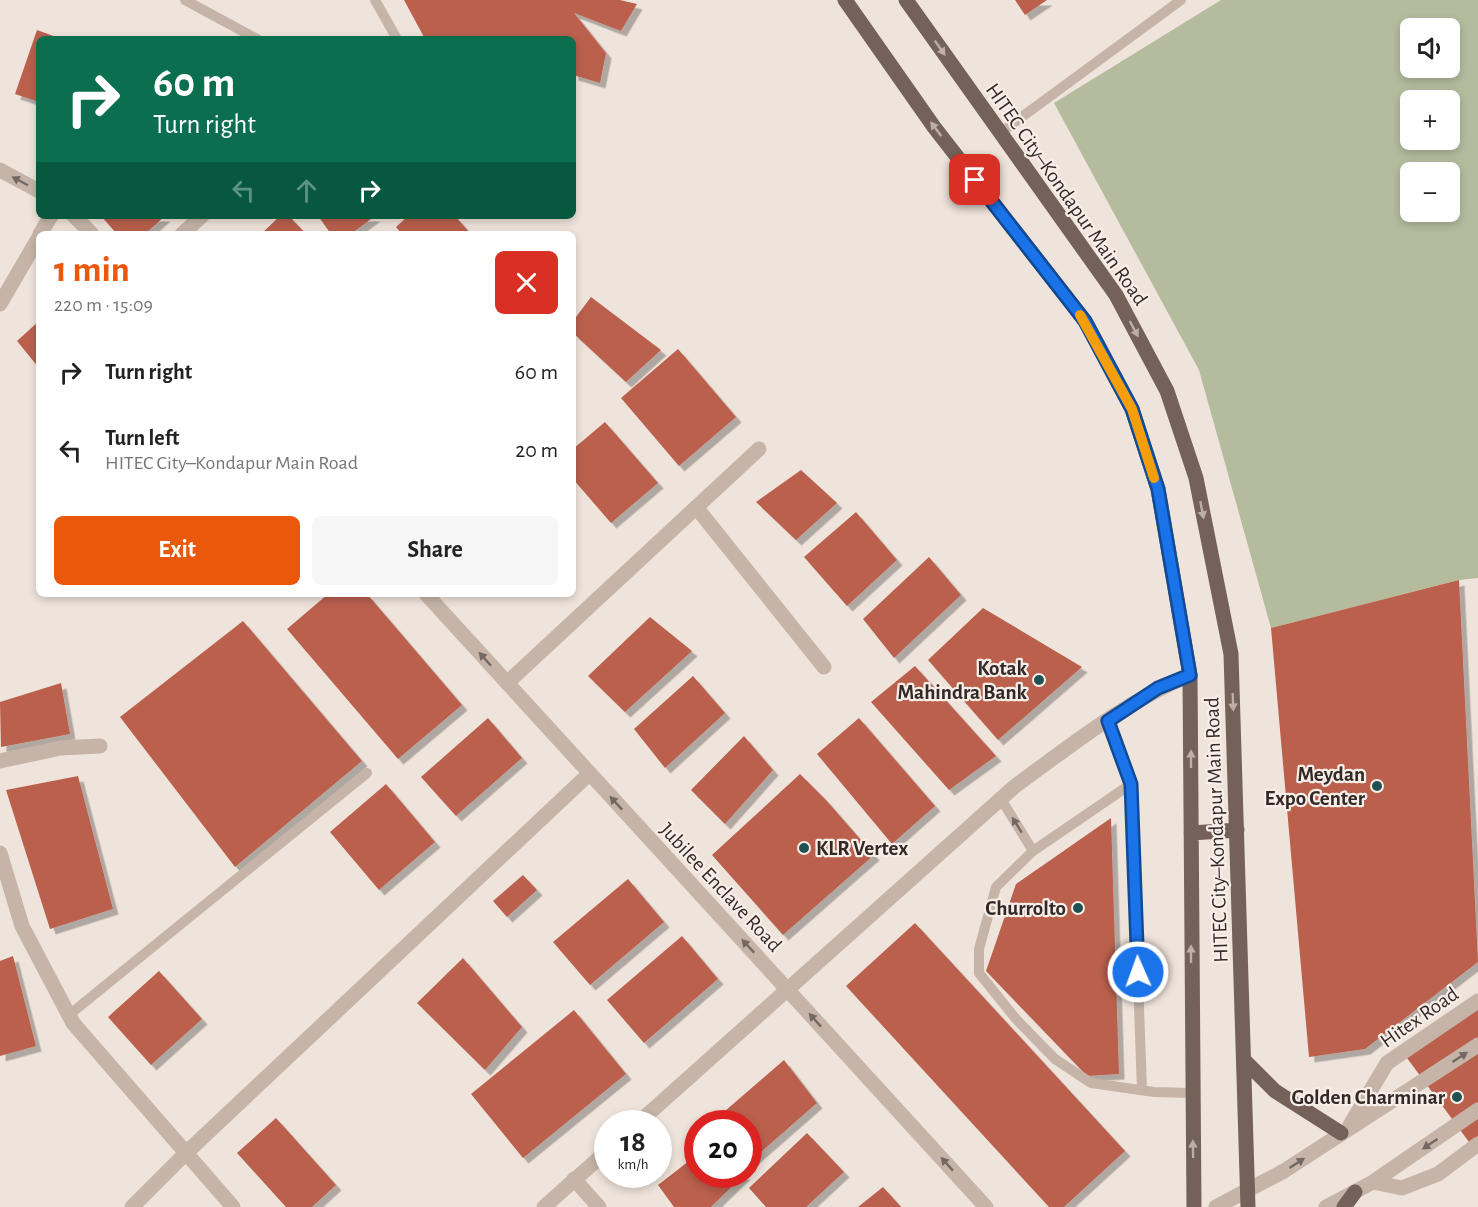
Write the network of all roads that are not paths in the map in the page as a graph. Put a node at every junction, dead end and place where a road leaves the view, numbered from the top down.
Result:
1 (185, 0) edge
2 (375, 0) edge
3 (845, 0) edge
4 (906, 0) edge
5 (1181, 0) edge
6 (251, 36) edge
7 (395, 36) edge
8 (1000, 132) junction
9 (0, 170) edge
10 (36, 189) edge
11 (77, 219) edge
12 (199, 219) edge
13 (89, 231) edge
14 (185, 231) edge
15 (36, 242) edge
16 (0, 304) edge
17 (759, 449) dead end
18 (696, 507) junction
19 (429, 597) edge
20 (824, 667) dead end
21 (1190, 675) junction
22 (507, 683) junction
23 (1108, 721) junction
24 (100, 746) dead end
25 (0, 761) edge
26 (367, 773) dead end
27 (589, 774) junction
28 (1131, 784) junction
29 (1001, 799) junction
30 (1237, 830) junction
31 (1191, 833) junction
32 (1033, 851) junction
33 (0, 853) edge
34 (787, 990) junction
35 (1478, 1001) edge
36 (69, 1015) junction
37 (1478, 1045) edge
38 (1244, 1060) junction
39 (1142, 1090) junction
40 (1192, 1093) junction
41 (653, 1110) edge
42 (1478, 1110) edge
43 (1344, 1131) junction
44 (1478, 1144) edge
45 (186, 1153) junction
46 (594, 1162) edge
47 (574, 1179) junction
48 (1373, 1182) junction
49 (1355, 1192) junction
50 (1247, 1200) edge
51 (132, 1207) edge
52 (233, 1207) edge
53 (544, 1207) edge
54 (598, 1207) edge
55 (986, 1207) edge
56 (1194, 1207) edge
57 (1216, 1207) edge
58 (1326, 1207) edge
59 (1344, 1207) edge

1 - 6 lane
2 - 7 lane
21 -> 3 main road, HITEC City–Kondapur Main Road
4 -> 8 main road, HITEC City–Kondapur Main Road
5 - 8 lane
8 -> 30 main road, HITEC City–Kondapur Main Road
10 -> 9 street
11 - 13 street
12 - 14 street
15 - 16 street
17 - 18 street
18 - 20 street
18 - 22 street
22 -> 19 street, Jubilee Enclave Road
21 - 23 street
31 -> 21 main road, HITEC City–Kondapur Main Road
22 - 27 street, Jubilee Enclave Road
23 - 28 lane
23 - 29 street
24 - 25 street
26 - 36 lane
34 -> 27 street, Jubilee Enclave Road
27 - 45 street
28 - 32 lane
28 - 39 lane
32 -> 29 lane
29 - 34 street
30 - 31 main road
30 - 38 main road, HITEC City–Kondapur Main Road
40 -> 31 main road, HITEC City–Kondapur Main Road
32 - 39 lane
33 - 36 street
34 - 41 street
55 -> 34 street, Jubilee Enclave Road
35 - 43 street, Hitex Road
36 - 45 street
43 -> 37 street, Hitex Road
38 - 43 main road
38 - 50 main road, HITEC City–Kondapur Main Road
39 - 40 lane
56 -> 40 main road, HITEC City–Kondapur Main Road
42 -> 48 street
50 -> 43 street, Hitex Road
44 - 48 street
45 - 51 street
45 - 52 street
46 - 47 street
47 - 53 street
47 - 54 street
48 - 49 street
49 - 58 street
49 - 59 main road
50 - 57 street, Hitex Road

